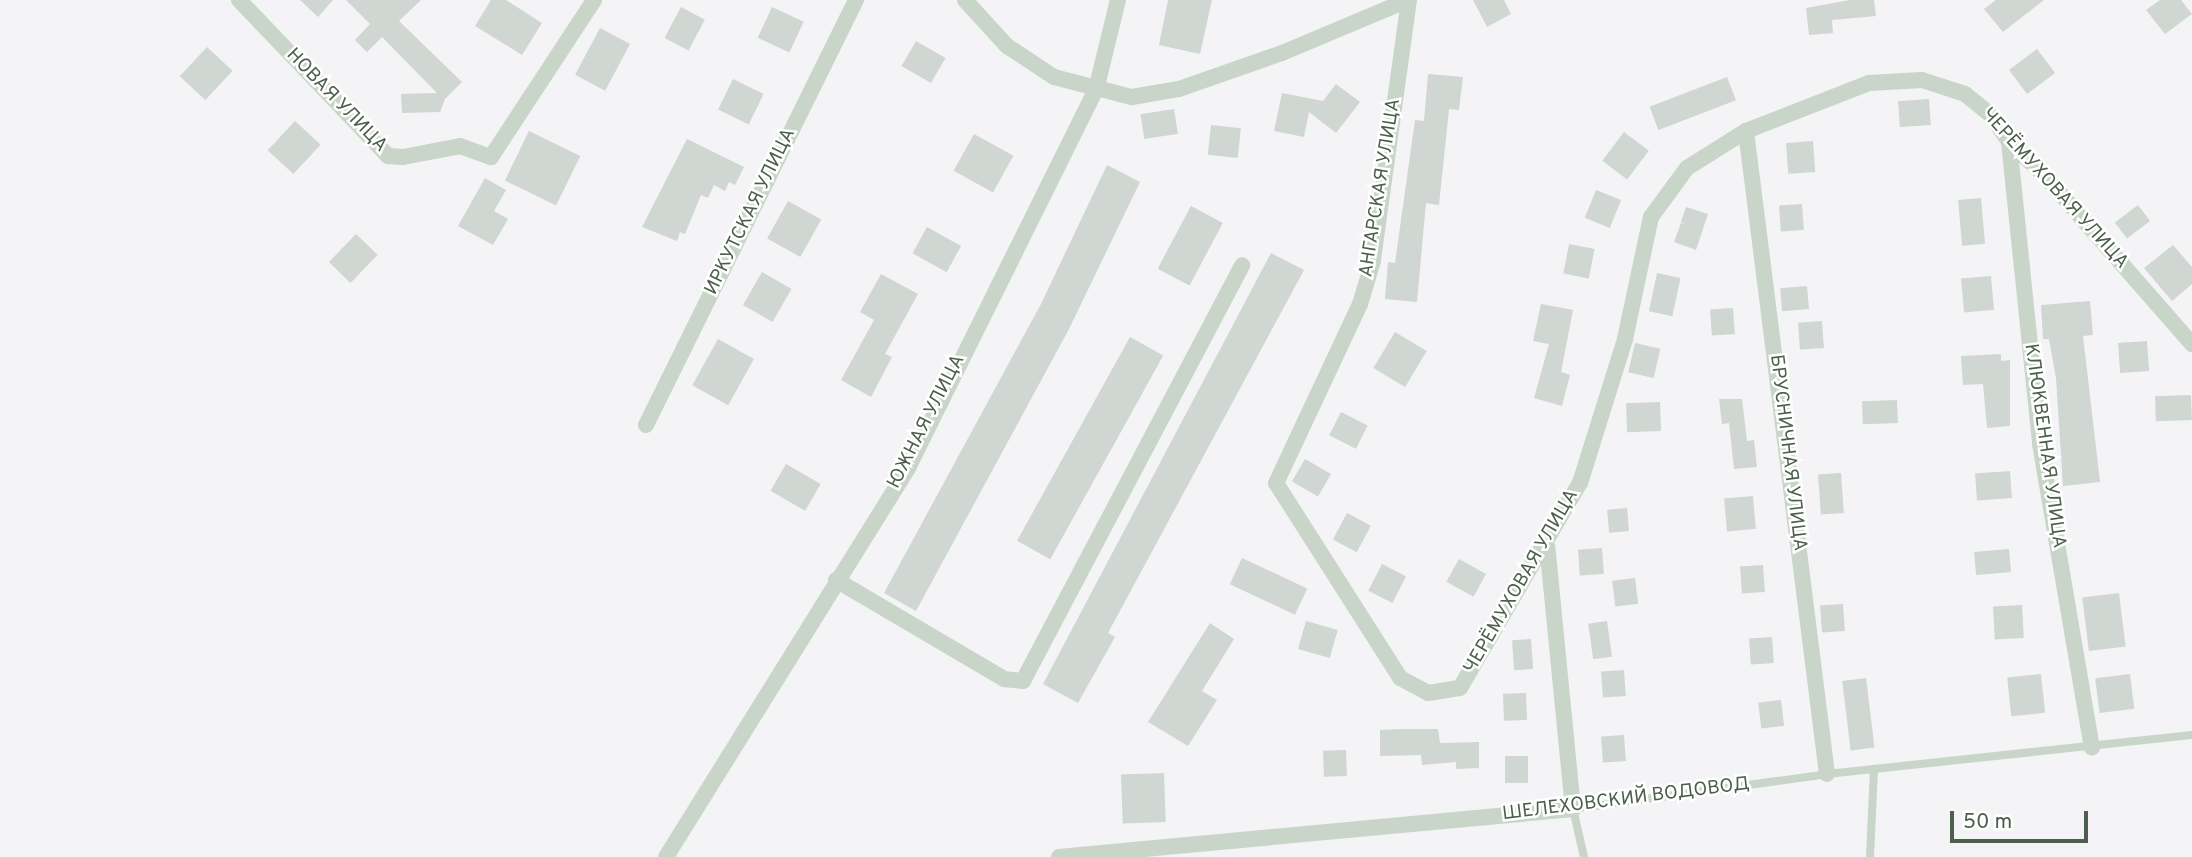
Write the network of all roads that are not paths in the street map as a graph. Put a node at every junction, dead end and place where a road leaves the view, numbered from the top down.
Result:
1 (239, 0) edge
2 (594, 0) edge
3 (856, 0) edge
4 (965, 0) edge
5 (1118, 0) edge
6 (1408, 0) edge
7 (1096, 90) junction
8 (1746, 131) junction
9 (2009, 142) junction
10 (1242, 265) dead end
11 (2192, 344) edge
12 (646, 425) dead end
13 (1276, 483) joint
14 (1547, 546) junction
15 (836, 580) junction
16 (2192, 735) edge
17 (2092, 748) junction
18 (1874, 769) junction
19 (1827, 774) junction
20 (1573, 809) junction
21 (666, 857) edge
22 (1059, 857) edge
23 (1584, 857) edge
24 (1870, 857) edge

1 - 2 street, НОВАЯ УЛИЦА
3 - 12 street, ИРКУТСКАЯ УЛИЦА
4 - 7 street
5 - 7 street, ЮЖНАЯ УЛИЦА
6 - 7 street
6 - 13 street, АНГАРСКАЯ УЛИЦА
7 - 15 street, ЮЖНАЯ УЛИЦА
8 - 9 street, ЧЕРЁМУХОВАЯ УЛИЦА
8 - 14 street, ЧЕРЁМУХОВАЯ УЛИЦА
8 - 19 street, БРУСНИЧНАЯ УЛИЦА
9 - 11 street, ЧЕРЁМУХОВАЯ УЛИЦА
9 - 17 street, КЛЮКВЕННАЯ УЛИЦА
10 - 15 street
13 - 14 street, ЧЕРЁМУХОВАЯ УЛИЦА
14 - 20 street
15 - 21 street, ЮЖНАЯ УЛИЦА
16 - 17 lane, ШЕЛЕХОВСКИЙ ВОДОВОД
17 - 18 lane, ШЕЛЕХОВСКИЙ ВОДОВОД
18 - 19 lane, ШЕЛЕХОВСКИЙ ВОДОВОД
18 - 24 lane
19 - 20 lane, ШЕЛЕХОВСКИЙ ВОДОВОД
20 - 22 street, ШЕЛЕХОВСКИЙ ВОДОВОД
20 - 23 lane

